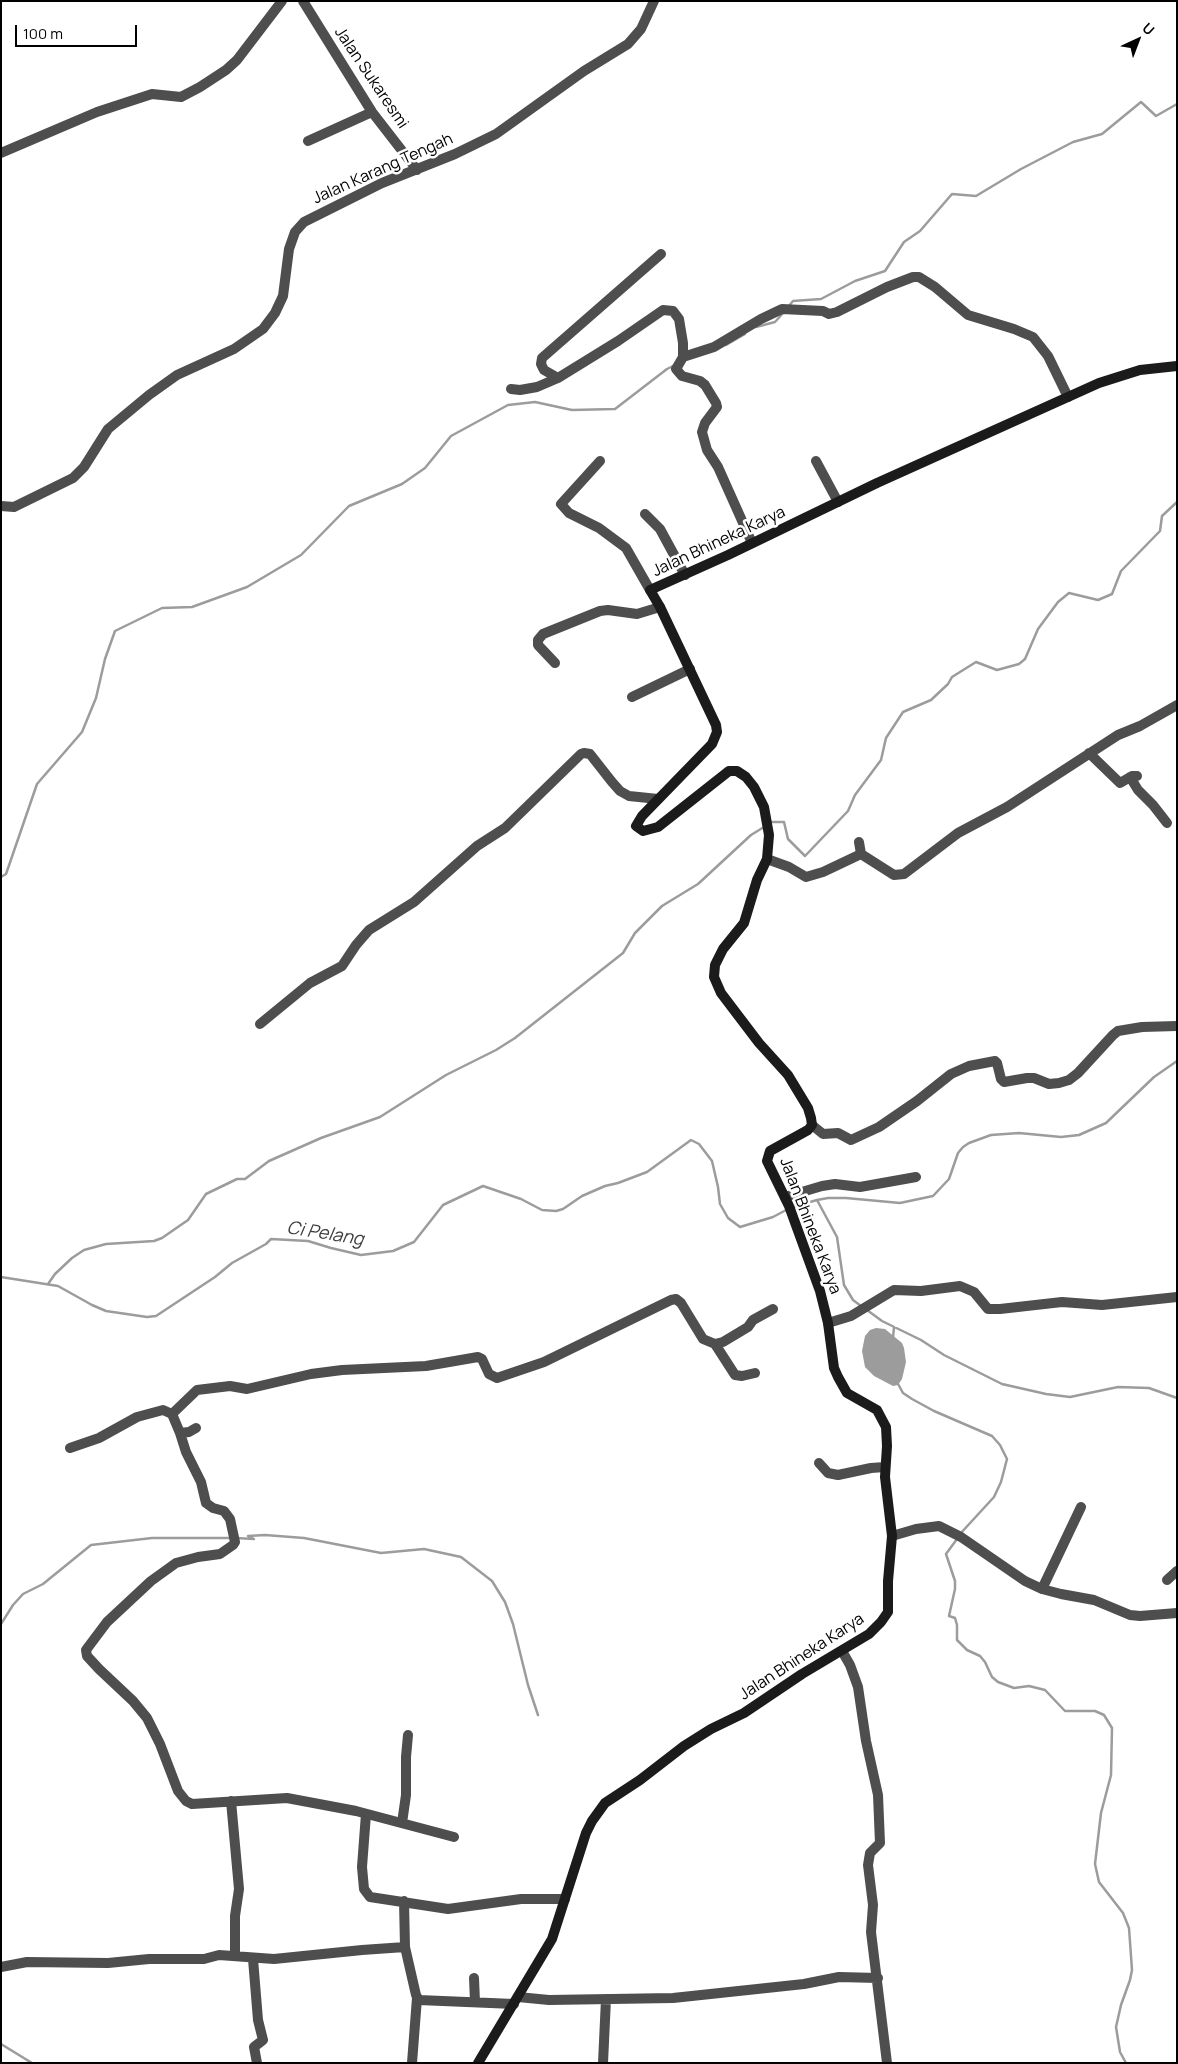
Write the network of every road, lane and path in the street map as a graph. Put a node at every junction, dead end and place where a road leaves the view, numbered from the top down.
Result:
1 (282, 1) edge
2 (303, 1) edge
3 (654, 1) edge
4 (372, 112) junction
5 (308, 141) dead end
6 (1, 153) edge
7 (417, 170) junction
8 (661, 254) dead end
9 (683, 357) junction
10 (1177, 366) edge
11 (558, 378) junction
12 (511, 389) dead end
13 (1068, 397) junction
14 (600, 461) dead end
15 (816, 461) dead end
16 (838, 502) junction
17 (1, 506) edge
18 (645, 514) dead end
19 (752, 543) junction
20 (684, 575) junction
21 (650, 590) junction
22 (660, 607) junction
23 (554, 663) dead end
24 (690, 669) junction
25 (632, 697) dead end
26 (1177, 705) edge
27 (1089, 753) junction
28 (658, 799) junction
29 (1167, 823) dead end
30 (859, 842) dead end
31 (861, 854) junction
32 (767, 860) junction
33 (260, 1024) dead end
34 (1177, 1026) edge
35 (812, 1125) junction
36 (916, 1177) dead end
37 (785, 1197) junction
38 (1177, 1297) edge
39 (773, 1309) dead end
40 (828, 1323) junction
41 (715, 1344) junction
42 (755, 1373) dead end
43 (172, 1414) junction
44 (196, 1428) dead end
45 (180, 1433) junction
46 (70, 1448) dead end
47 (819, 1463) dead end
48 (885, 1467) junction
49 (1081, 1507) dead end
50 (892, 1536) junction
51 (1177, 1570) edge
52 (1166, 1580) dead end
53 (1042, 1589) junction
54 (1177, 1613) edge
55 (842, 1650) junction
56 (408, 1735) dead end
57 (231, 1801) junction
58 (366, 1814) junction
59 (402, 1823) junction
60 (454, 1837) dead end
61 (565, 1899) junction
62 (404, 1901) junction
63 (406, 1948) junction
64 (235, 1956) junction
65 (253, 1959) junction
66 (1, 1967) edge
67 (474, 1978) dead end
68 (878, 1978) junction
69 (417, 1998) junction
70 (606, 1999) junction
71 (516, 2000) junction
72 (475, 2002) junction
73 (257, 2063) edge
74 (412, 2063) edge
75 (478, 2063) edge
76 (603, 2063) edge
77 (887, 2063) edge

1 - 6 street
2 - 4 street, Jalan Sukaresmi
3 - 7 street, Jalan Karang Tengah
4 - 5 street
4 - 7 street, Jalan Sukaresmi
7 - 17 street, Jalan Karang Tengah
8 - 11 street
9 - 11 street
9 - 13 street
9 - 19 street
10 - 13 street, Jalan Bhineka Karya
11 - 12 street
13 - 16 street, Jalan Bhineka Karya
14 - 21 street
15 - 16 street
16 - 19 street, Jalan Bhineka Karya
18 - 20 street
19 - 20 street, Jalan Bhineka Karya
20 - 21 street, Jalan Bhineka Karya
21 - 22 street, Jalan Bhineka Karya
22 - 23 street
22 - 24 street, Jalan Bhineka Karya
24 - 25 street
24 - 28 street, Jalan Bhineka Karya
26 - 27 street
27 - 29 street
27 - 31 street
28 - 32 street, Jalan Bhineka Karya
28 - 33 street
30 - 31 street
31 - 32 street
32 - 35 street, Jalan Bhineka Karya
34 - 35 street
35 - 37 street, Jalan Bhineka Karya
36 - 37 street
37 - 40 street, Jalan Bhineka Karya
38 - 40 street
39 - 41 street
40 - 48 street, Jalan Bhineka Karya
41 - 42 street
41 - 43 street
43 - 45 street
43 - 46 street
44 - 45 street
45 - 57 street
47 - 48 street
48 - 50 street, Jalan Bhineka Karya
49 - 53 street
50 - 53 street
50 - 55 street, Jalan Bhineka Karya
51 - 52 street
53 - 54 street
55 - 61 street, Jalan Bhineka Karya
55 - 68 street
56 - 59 street
57 - 58 street
57 - 64 street
58 - 59 street
58 - 62 street
59 - 60 street
61 - 62 street
61 - 71 street, Jalan Bhineka Karya
62 - 63 street
63 - 65 street
63 - 69 street
64 - 65 street
64 - 66 street
65 - 73 street
67 - 72 street
68 - 70 street
68 - 77 street
69 - 72 street
69 - 74 street
70 - 71 street
70 - 76 street
71 - 72 street
71 - 75 street, Jalan Bhineka Karya

